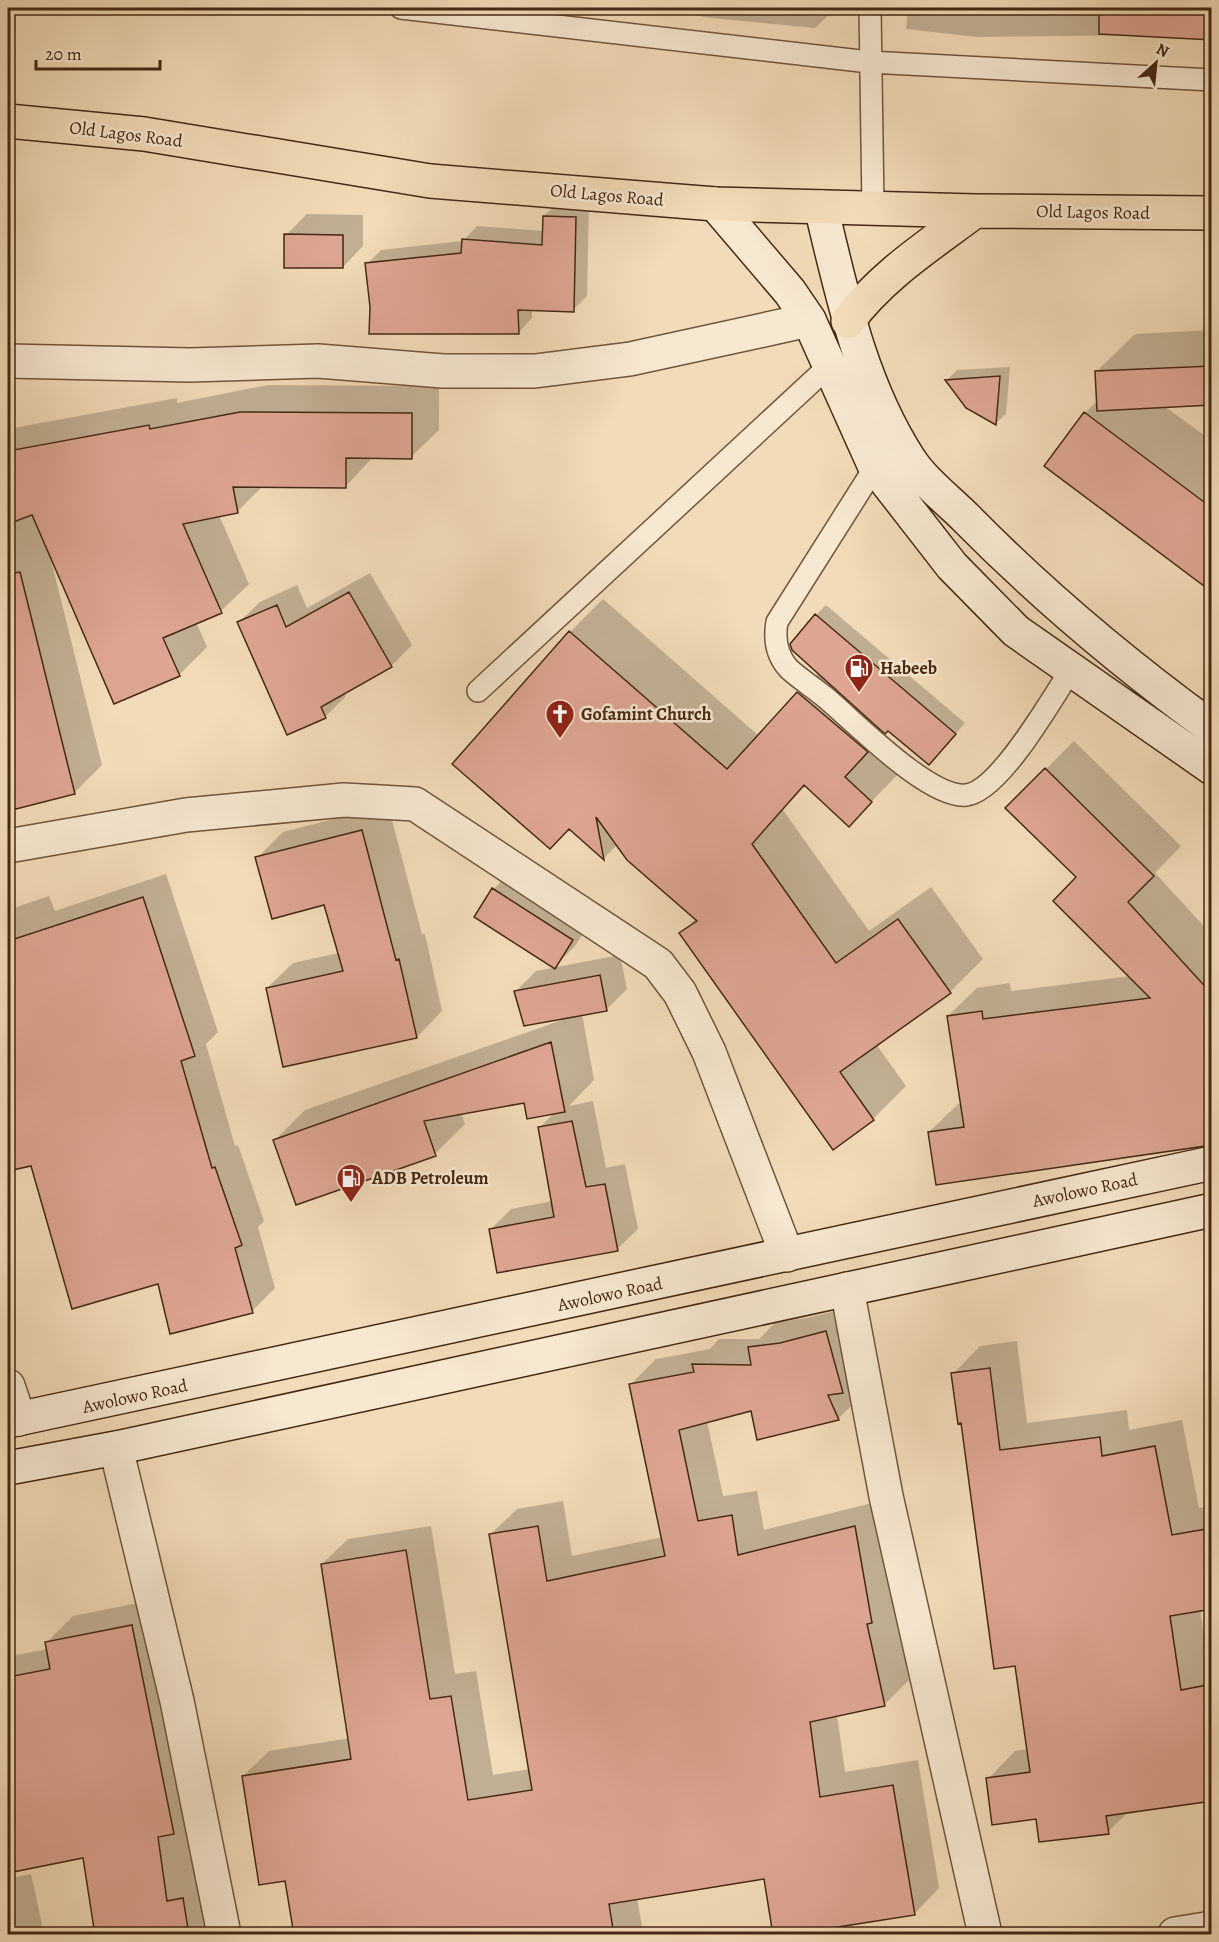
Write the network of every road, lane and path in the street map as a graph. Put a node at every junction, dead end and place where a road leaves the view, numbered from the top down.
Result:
1 (400, 8) edge
2 (870, 8) edge
3 (869, 62) junction
4 (1212, 80) edge
5 (8, 121) edge
6 (714, 204) junction
7 (821, 207) junction
8 (873, 208) junction
9 (975, 211) junction
10 (1212, 213) edge
11 (809, 320) junction
12 (848, 321) junction
13 (8, 361) edge
14 (830, 365) junction
15 (875, 467) junction
16 (1070, 671) junction
17 (478, 691) dead end
18 (1212, 728) edge
19 (1212, 768) edge
20 (8, 846) edge
21 (1212, 1163) edge
22 (1212, 1210) edge
23 (787, 1255) junction
24 (847, 1289) junction
25 (8, 1386) edge
26 (13, 1420) edge
27 (116, 1448) junction
28 (8, 1468) edge
29 (1212, 1928) edge
30 (224, 1935) edge
31 (985, 1935) edge
32 (1175, 1935) edge

1 - 3 lane
2 - 3 lane
3 - 4 lane
3 - 8 lane
5 - 6 main road, Old Lagos Road
6 - 7 main road, Old Lagos Road
6 - 11 main road
7 - 8 main road, Old Lagos Road
7 - 12 main road
8 - 9 main road, Old Lagos Road
9 - 10 main road, Old Lagos Road
9 - 12 main road
11 - 13 main road
11 - 14 main road
12 - 18 main road
14 - 15 main road
14 - 17 lane
15 - 16 main road
15 - 16 lane
16 - 19 main road
20 - 23 main road
21 - 23 main road, Awolowo Road
22 - 24 main road
23 - 26 main road, Awolowo Road
24 - 27 main road
24 - 31 main road
25 - 26 main road
27 - 28 main road
27 - 30 main road
29 - 32 main road

